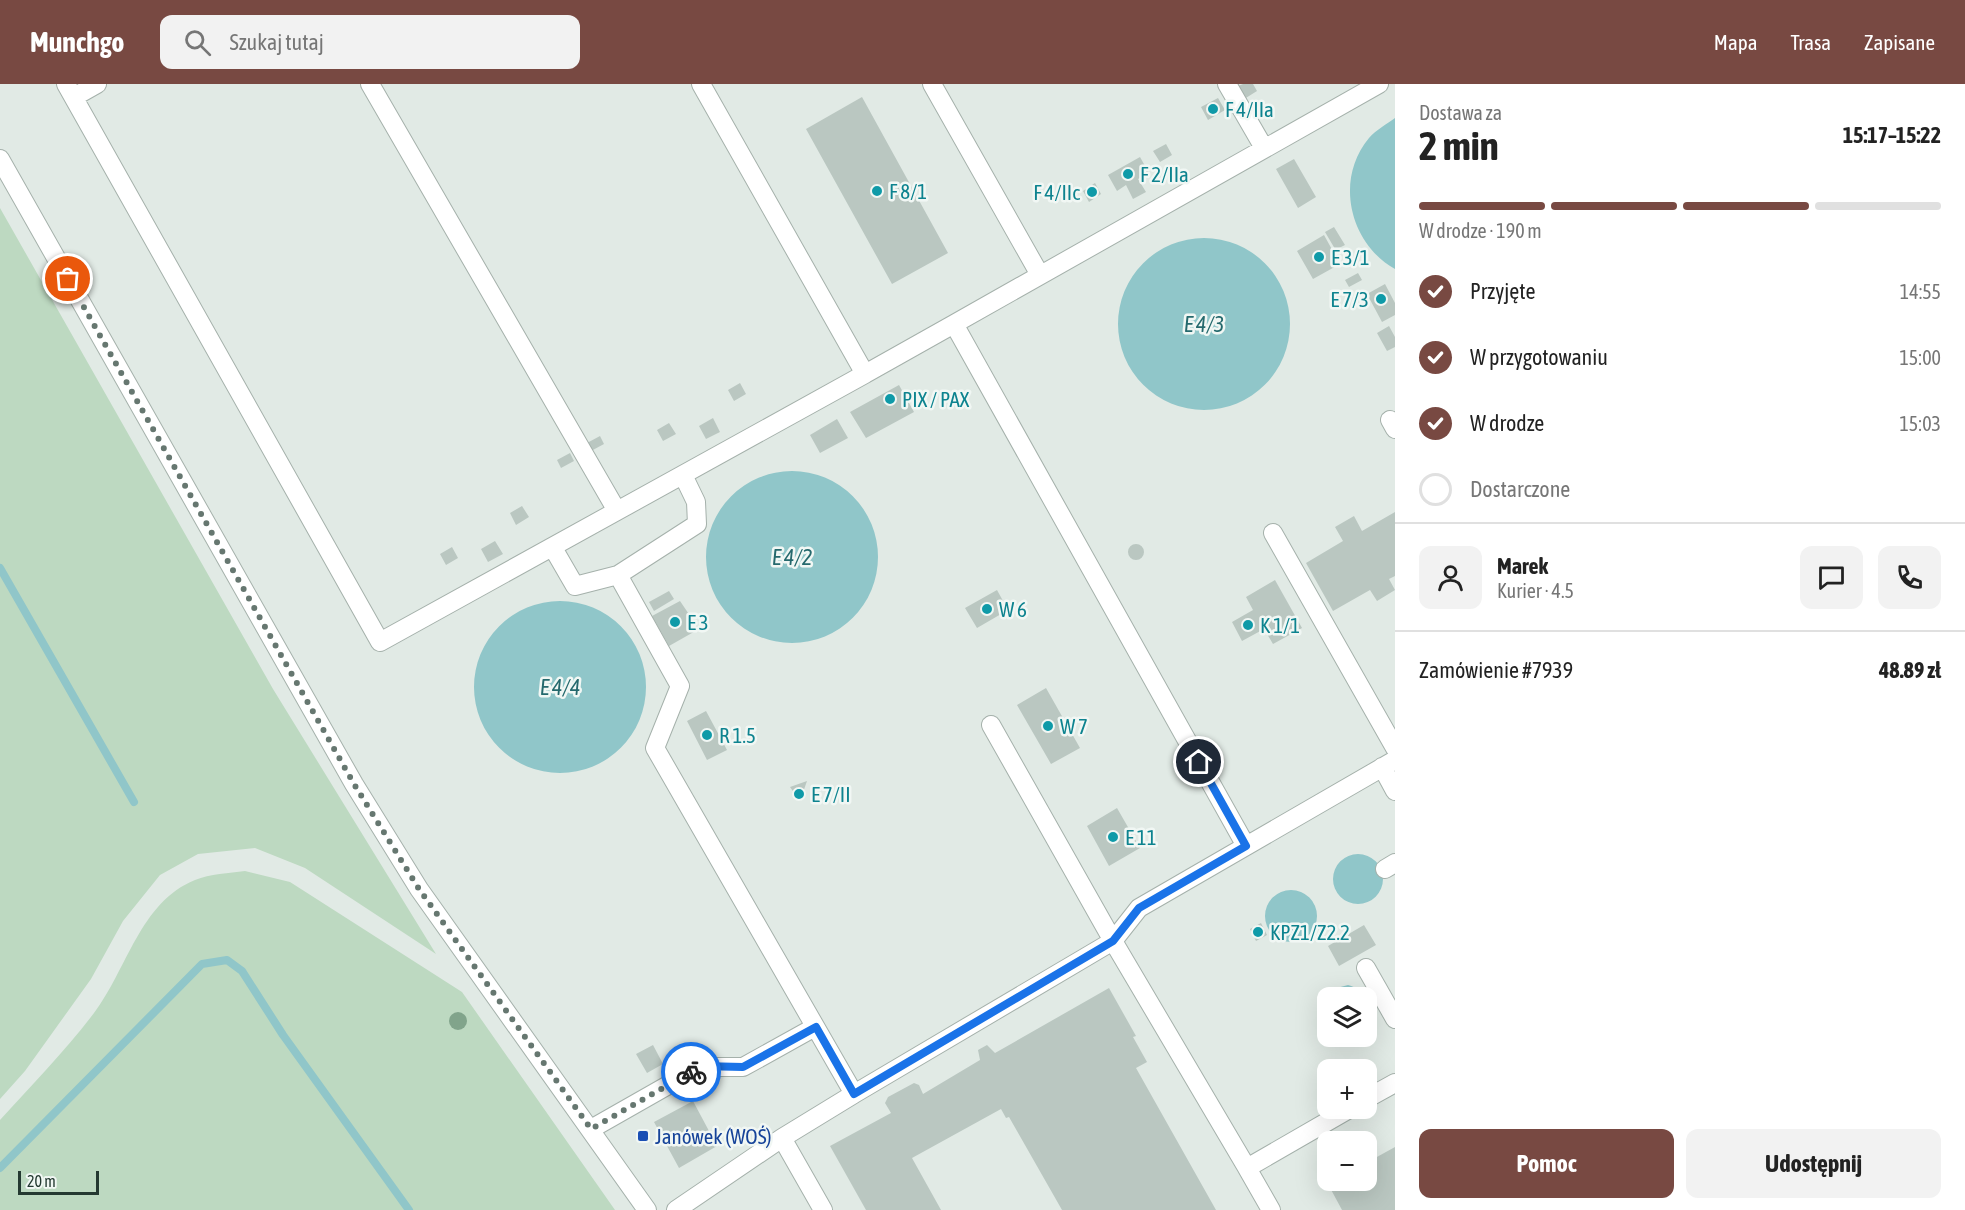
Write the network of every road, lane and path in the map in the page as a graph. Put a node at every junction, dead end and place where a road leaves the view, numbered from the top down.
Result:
1 (97, 84) edge
2 (370, 84) edge
3 (701, 84) edge
4 (932, 84) edge
5 (1227, 84) edge
6 (1379, 84) edge
7 (70, 91) edge
8 (1264, 148) junction
9 (0, 159) edge
10 (1040, 275) junction
11 (954, 324) junction
12 (865, 374) junction
13 (683, 475) junction
14 (617, 511) junction
15 (1273, 533) dead end
16 (553, 548) junction
17 (618, 576) junction
18 (991, 725) dead end
19 (1395, 748) edge
20 (1389, 764) edge
21 (1395, 791) edge
22 (1246, 846) junction
23 (1113, 941) junction
24 (1366, 968) dead end
25 (1395, 1019) edge
26 (816, 1027) junction
27 (1395, 1083) edge
28 (1377, 1093) edge
29 (854, 1094) junction
30 (1332, 1119) edge
31 (591, 1129) junction
32 (782, 1138) junction
33 (1247, 1168) junction
34 (646, 1210) edge
35 (676, 1210) edge
36 (823, 1210) edge
37 (1271, 1210) edge

1 - 7 street
2 - 14 street
3 - 12 street
4 - 10 street
5 - 8 street
6 - 8 street
7 - 16 street
8 - 10 street
9 - 31 street
10 - 11 street
11 - 12 street
11 - 22 street
12 - 13 street
13 - 14 street
13 - 17 street
14 - 16 street
15 - 19 street
16 - 17 street
17 - 26 street
18 - 23 street
20 - 21 street
20 - 22 street
22 - 23 street
23 - 29 street
23 - 33 street
24 - 25 street
26 - 29 street
26 - 31 street
27 - 28 street
29 - 32 street
30 - 33 street
31 - 34 street
32 - 35 street
32 - 36 street
33 - 37 street

